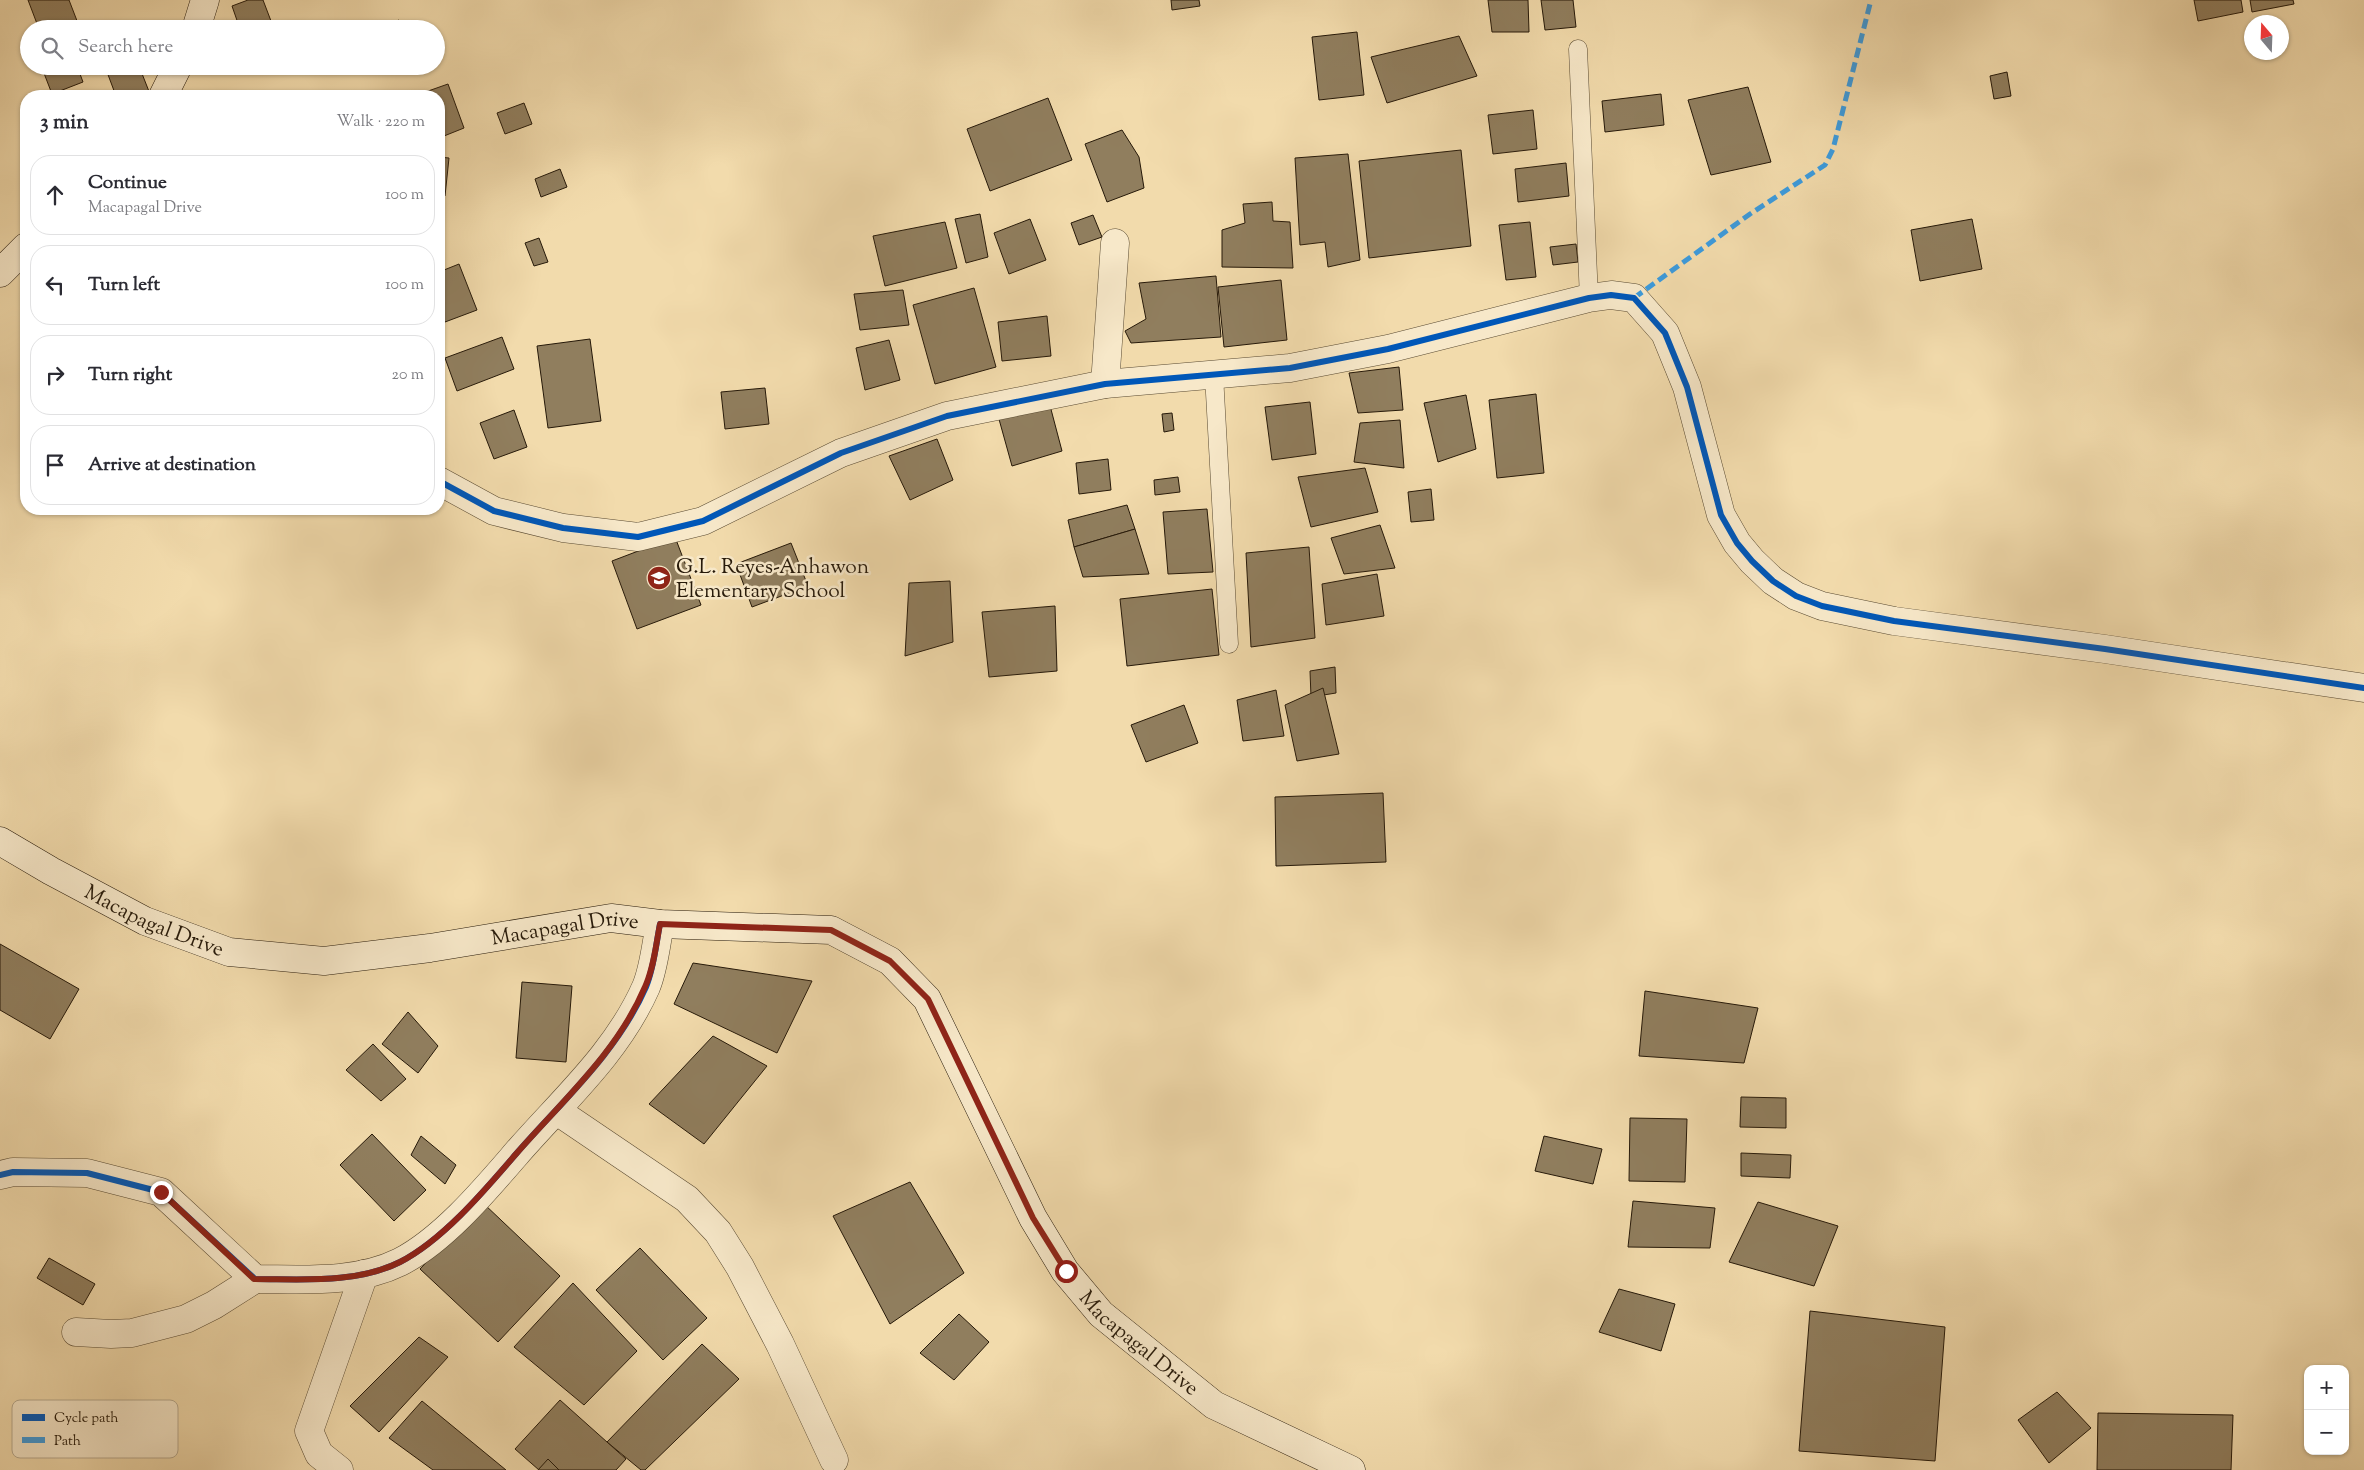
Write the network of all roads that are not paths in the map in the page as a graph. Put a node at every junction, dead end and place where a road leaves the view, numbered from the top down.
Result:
1 (205, 0) edge
2 (199, 20) edge
3 (1578, 49) dead end
4 (174, 75) edge
5 (166, 90) edge
6 (1115, 243) dead end
7 (20, 253) edge
8 (0, 273) edge
9 (1589, 298) junction
10 (1214, 375) junction
11 (1105, 384) junction
12 (445, 484) edge
13 (1229, 644) dead end
14 (2364, 688) edge
15 (0, 840) edge
16 (660, 924) junction
17 (557, 1111) junction
18 (0, 1175) edge
19 (364, 1274) junction
20 (254, 1279) junction
21 (76, 1332) dead end
22 (834, 1460) dead end
23 (340, 1470) edge
24 (1351, 1470) edge

1 - 2 street
3 - 9 lane
4 - 5 street
6 - 11 street
7 - 8 street
9 - 10 street
9 - 14 street
10 - 11 street
10 - 13 lane
11 - 12 street
15 - 16 street, Macapagal Drive
16 - 17 street
16 - 24 street, Macapagal Drive
17 - 19 street
17 - 22 street
18 - 20 street
19 - 20 street
19 - 23 street
20 - 21 street

